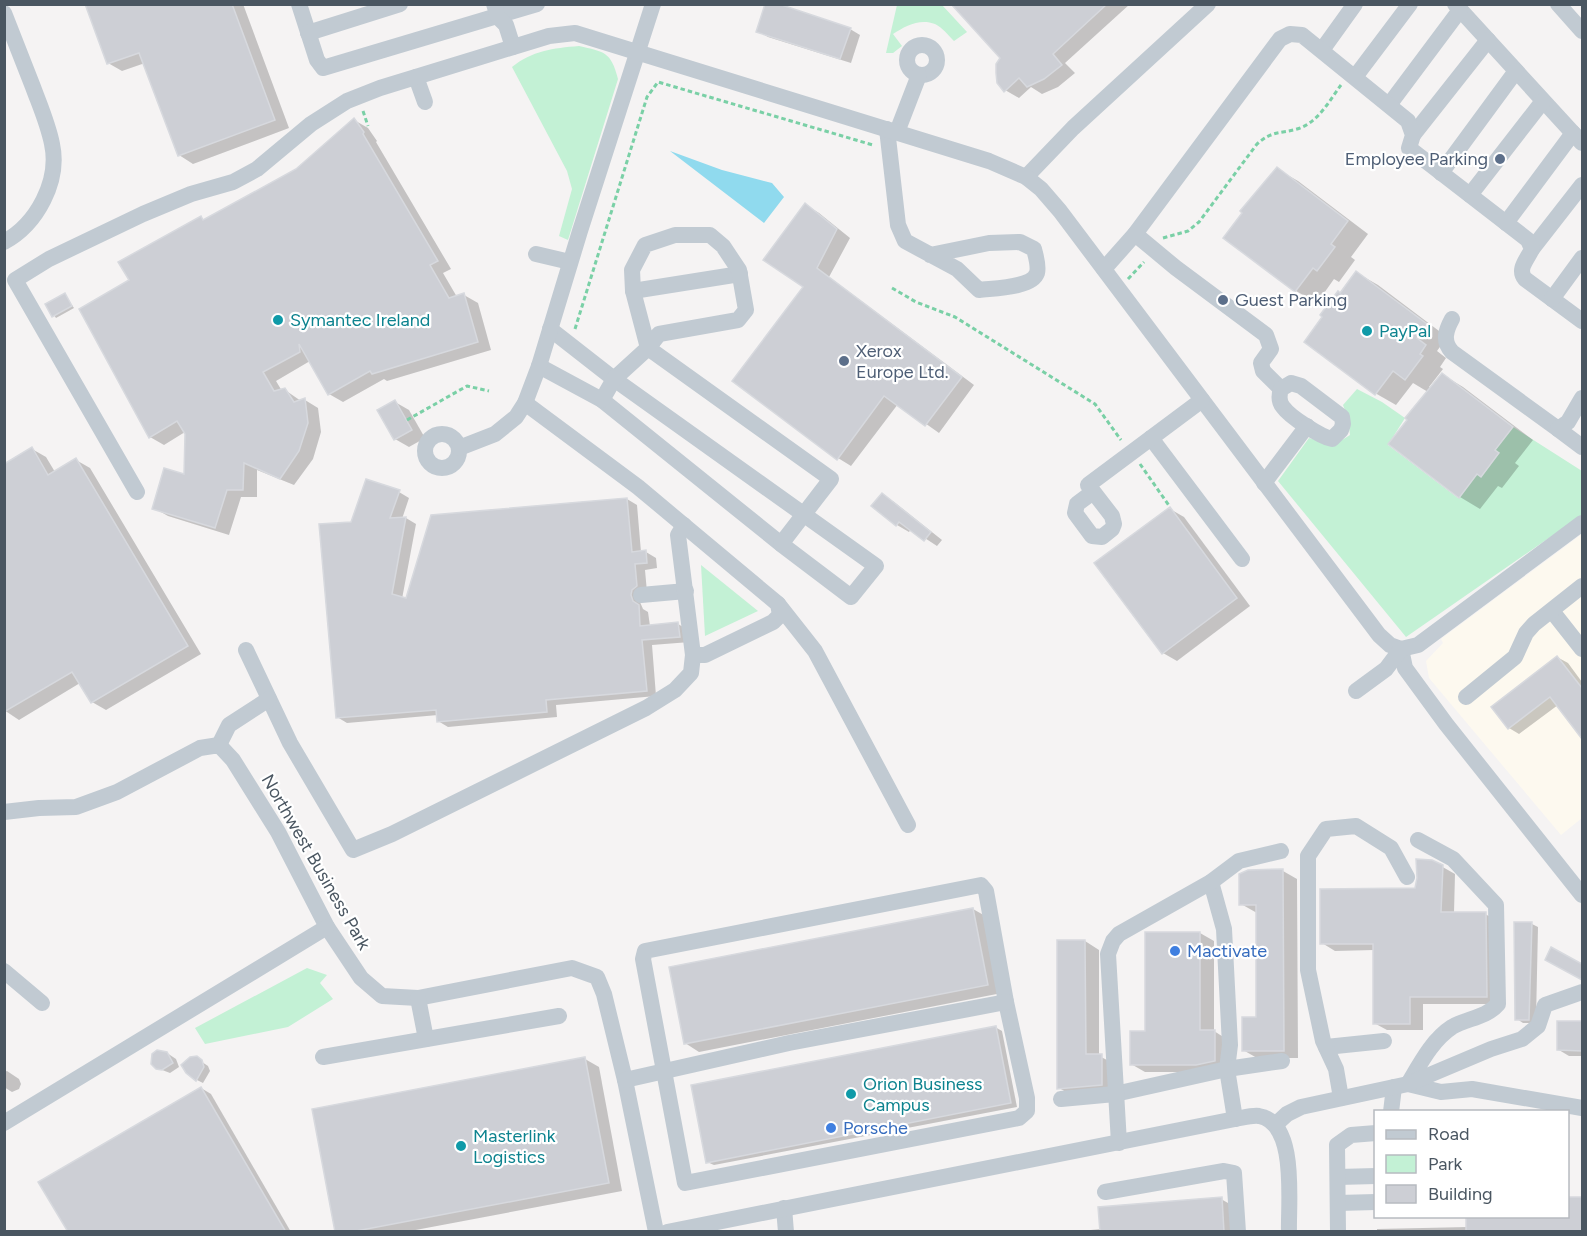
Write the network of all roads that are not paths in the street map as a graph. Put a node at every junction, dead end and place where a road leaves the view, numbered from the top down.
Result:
1 (299, 4) edge
2 (400, 4) edge
3 (537, 4) edge
4 (652, 4) edge
5 (1208, 4) edge
6 (1355, 4) edge
7 (1410, 4) edge
8 (1558, 4) edge
9 (1458, 7) edge
10 (496, 11) edge
11 (4, 13) edge
12 (1582, 31) edge
13 (308, 33) junction
14 (1488, 40) junction
15 (507, 49) junction
16 (1322, 50) junction
17 (638, 52) junction
18 (1516, 71) junction
19 (919, 75) dead end
20 (1352, 75) junction
21 (416, 77) junction
22 (1544, 101) junction
23 (425, 102) dead end
24 (1389, 105) junction
25 (892, 131) junction
26 (1413, 135) junction
27 (1578, 138) edge
28 (1441, 173) junction
29 (1026, 177) junction
30 (1582, 185) edge
31 (1470, 195) junction
32 (1506, 223) junction
33 (1134, 234) junction
34 (4, 242) edge
35 (1532, 249) junction
36 (536, 254) dead end
37 (930, 255) junction
38 (1582, 258) edge
39 (570, 262) junction
40 (1104, 269) junction
41 (740, 274) junction
42 (633, 291) junction
43 (1552, 299) junction
44 (1452, 319) dead end
45 (1582, 321) edge
46 (550, 329) junction
47 (648, 348) junction
48 (539, 366) junction
49 (614, 379) junction
50 (1281, 389) junction
51 (1582, 398) edge
52 (602, 400) junction
53 (1202, 400) junction
54 (525, 403) junction
55 (1307, 426) junction
56 (1558, 429) junction
57 (1151, 438) junction
58 (1582, 447) edge
59 (459, 448) dead end
60 (1264, 483) junction
61 (137, 492) dead end
62 (1094, 492) dead end
63 (804, 512) junction
64 (1582, 523) edge
65 (684, 525) junction
66 (781, 543) junction
67 (1242, 559) dead end
68 (1582, 586) edge
69 (686, 591) junction
70 (641, 595) dead end
71 (778, 604) junction
72 (1552, 610) junction
73 (1401, 649) junction
74 (1582, 649) edge
75 (246, 651) dead end
76 (693, 655) junction
77 (1356, 691) dead end
78 (1466, 697) dead end
79 (269, 699) junction
80 (219, 745) junction
81 (4, 812) edge
82 (908, 825) dead end
83 (1418, 840) dead end
84 (1281, 851) dead end
85 (1407, 877) dead end
86 (1210, 882) junction
87 (1582, 895) edge
88 (327, 927) junction
89 (4, 971) edge
90 (1582, 992) edge
91 (418, 998) junction
92 (1006, 1002) junction
93 (42, 1003) dead end
94 (559, 1016) dead end
95 (426, 1039) junction
96 (1384, 1041) dead end
97 (1326, 1047) junction
98 (323, 1057) dead end
99 (1282, 1061) dead end
100 (1227, 1069) junction
101 (663, 1071) junction
102 (625, 1080) junction
103 (1401, 1085) junction
104 (1115, 1094) junction
105 (1341, 1098) junction
106 (1061, 1099) dead end
107 (1582, 1108) edge
108 (1392, 1110) edge
109 (1235, 1119) junction
110 (4, 1123) edge
111 (1275, 1125) junction
112 (1374, 1133) edge
113 (1119, 1143) junction
114 (1374, 1176) edge
115 (1338, 1177) junction
116 (1105, 1192) dead end
117 (1374, 1202) edge
118 (1338, 1203) junction
119 (784, 1208) junction
120 (656, 1232) edge
121 (667, 1232) edge
122 (786, 1232) edge
123 (1238, 1232) edge
124 (1289, 1232) edge
125 (1338, 1232) edge

1 - 13 street
2 - 13 street
3 - 10 street
4 - 17 street
5 - 29 street
6 - 16 street
7 - 20 street
8 - 12 street
9 - 14 street
9 - 24 street
10 - 13 street
10 - 15 street
11 - 34 street
14 - 18 street
14 - 26 street
15 - 17 street
15 - 21 street
16 - 20 street
16 - 33 street
17 - 25 street
17 - 39 street
18 - 22 street
18 - 28 street
19 - 25 street
20 - 24 street
21 - 23 street
21 - 61 street
22 - 27 street
22 - 31 street
24 - 26 street
25 - 29 street
25 - 37 street
26 - 28 street
27 - 32 street
28 - 31 street
29 - 40 street
30 - 35 street
31 - 32 street
32 - 35 street
33 - 40 street
33 - 50 street
35 - 43 street
36 - 39 street
37 - 37 street
38 - 43 street
39 - 46 street
40 - 53 street
41 - 42 street
41 - 42 street
41 - 47 street
42 - 47 street
43 - 45 street
44 - 56 street
46 - 48 street
46 - 49 street
47 - 49 street
47 - 63 street
48 - 52 street
48 - 54 street
49 - 52 street
49 - 63 street
50 - 55 street
50 - 55 street
51 - 56 street
52 - 66 street
53 - 57 street
53 - 60 street
54 - 59 street
54 - 65 street
55 - 60 street
56 - 58 street
57 - 62 street
57 - 67 street
60 - 73 street
63 - 66 street
63 - 66 street
64 - 73 street
65 - 69 street
65 - 71 street
68 - 72 street
69 - 70 street
69 - 76 street
71 - 76 street
71 - 82 street
72 - 74 street
72 - 78 street
73 - 77 street
73 - 87 street
75 - 79 street
76 - 79 street
79 - 80 street
80 - 81 street
80 - 88 street, Northwest Business Park
83 - 103 street
84 - 86 street
85 - 97 street
86 - 100 street
86 - 104 street
88 - 91 street, Northwest Business Park
88 - 110 street
89 - 93 street
90 - 103 street
91 - 95 street
91 - 102 street, Northwest Business Park
92 - 101 street
92 - 101 street
92 - 101 street
94 - 95 street
95 - 98 street
96 - 97 street
97 - 105 street
99 - 100 street
100 - 104 street
100 - 109 street
101 - 102 street
102 - 120 street, Northwest Business Park
103 - 105 street
103 - 107 street
103 - 108 street
104 - 106 street
104 - 113 street
105 - 111 street
109 - 111 street
109 - 113 street
111 - 124 street
112 - 115 street
113 - 119 street
114 - 115 street
115 - 118 street
116 - 123 street
117 - 118 street
118 - 125 street
119 - 121 street
119 - 122 street

